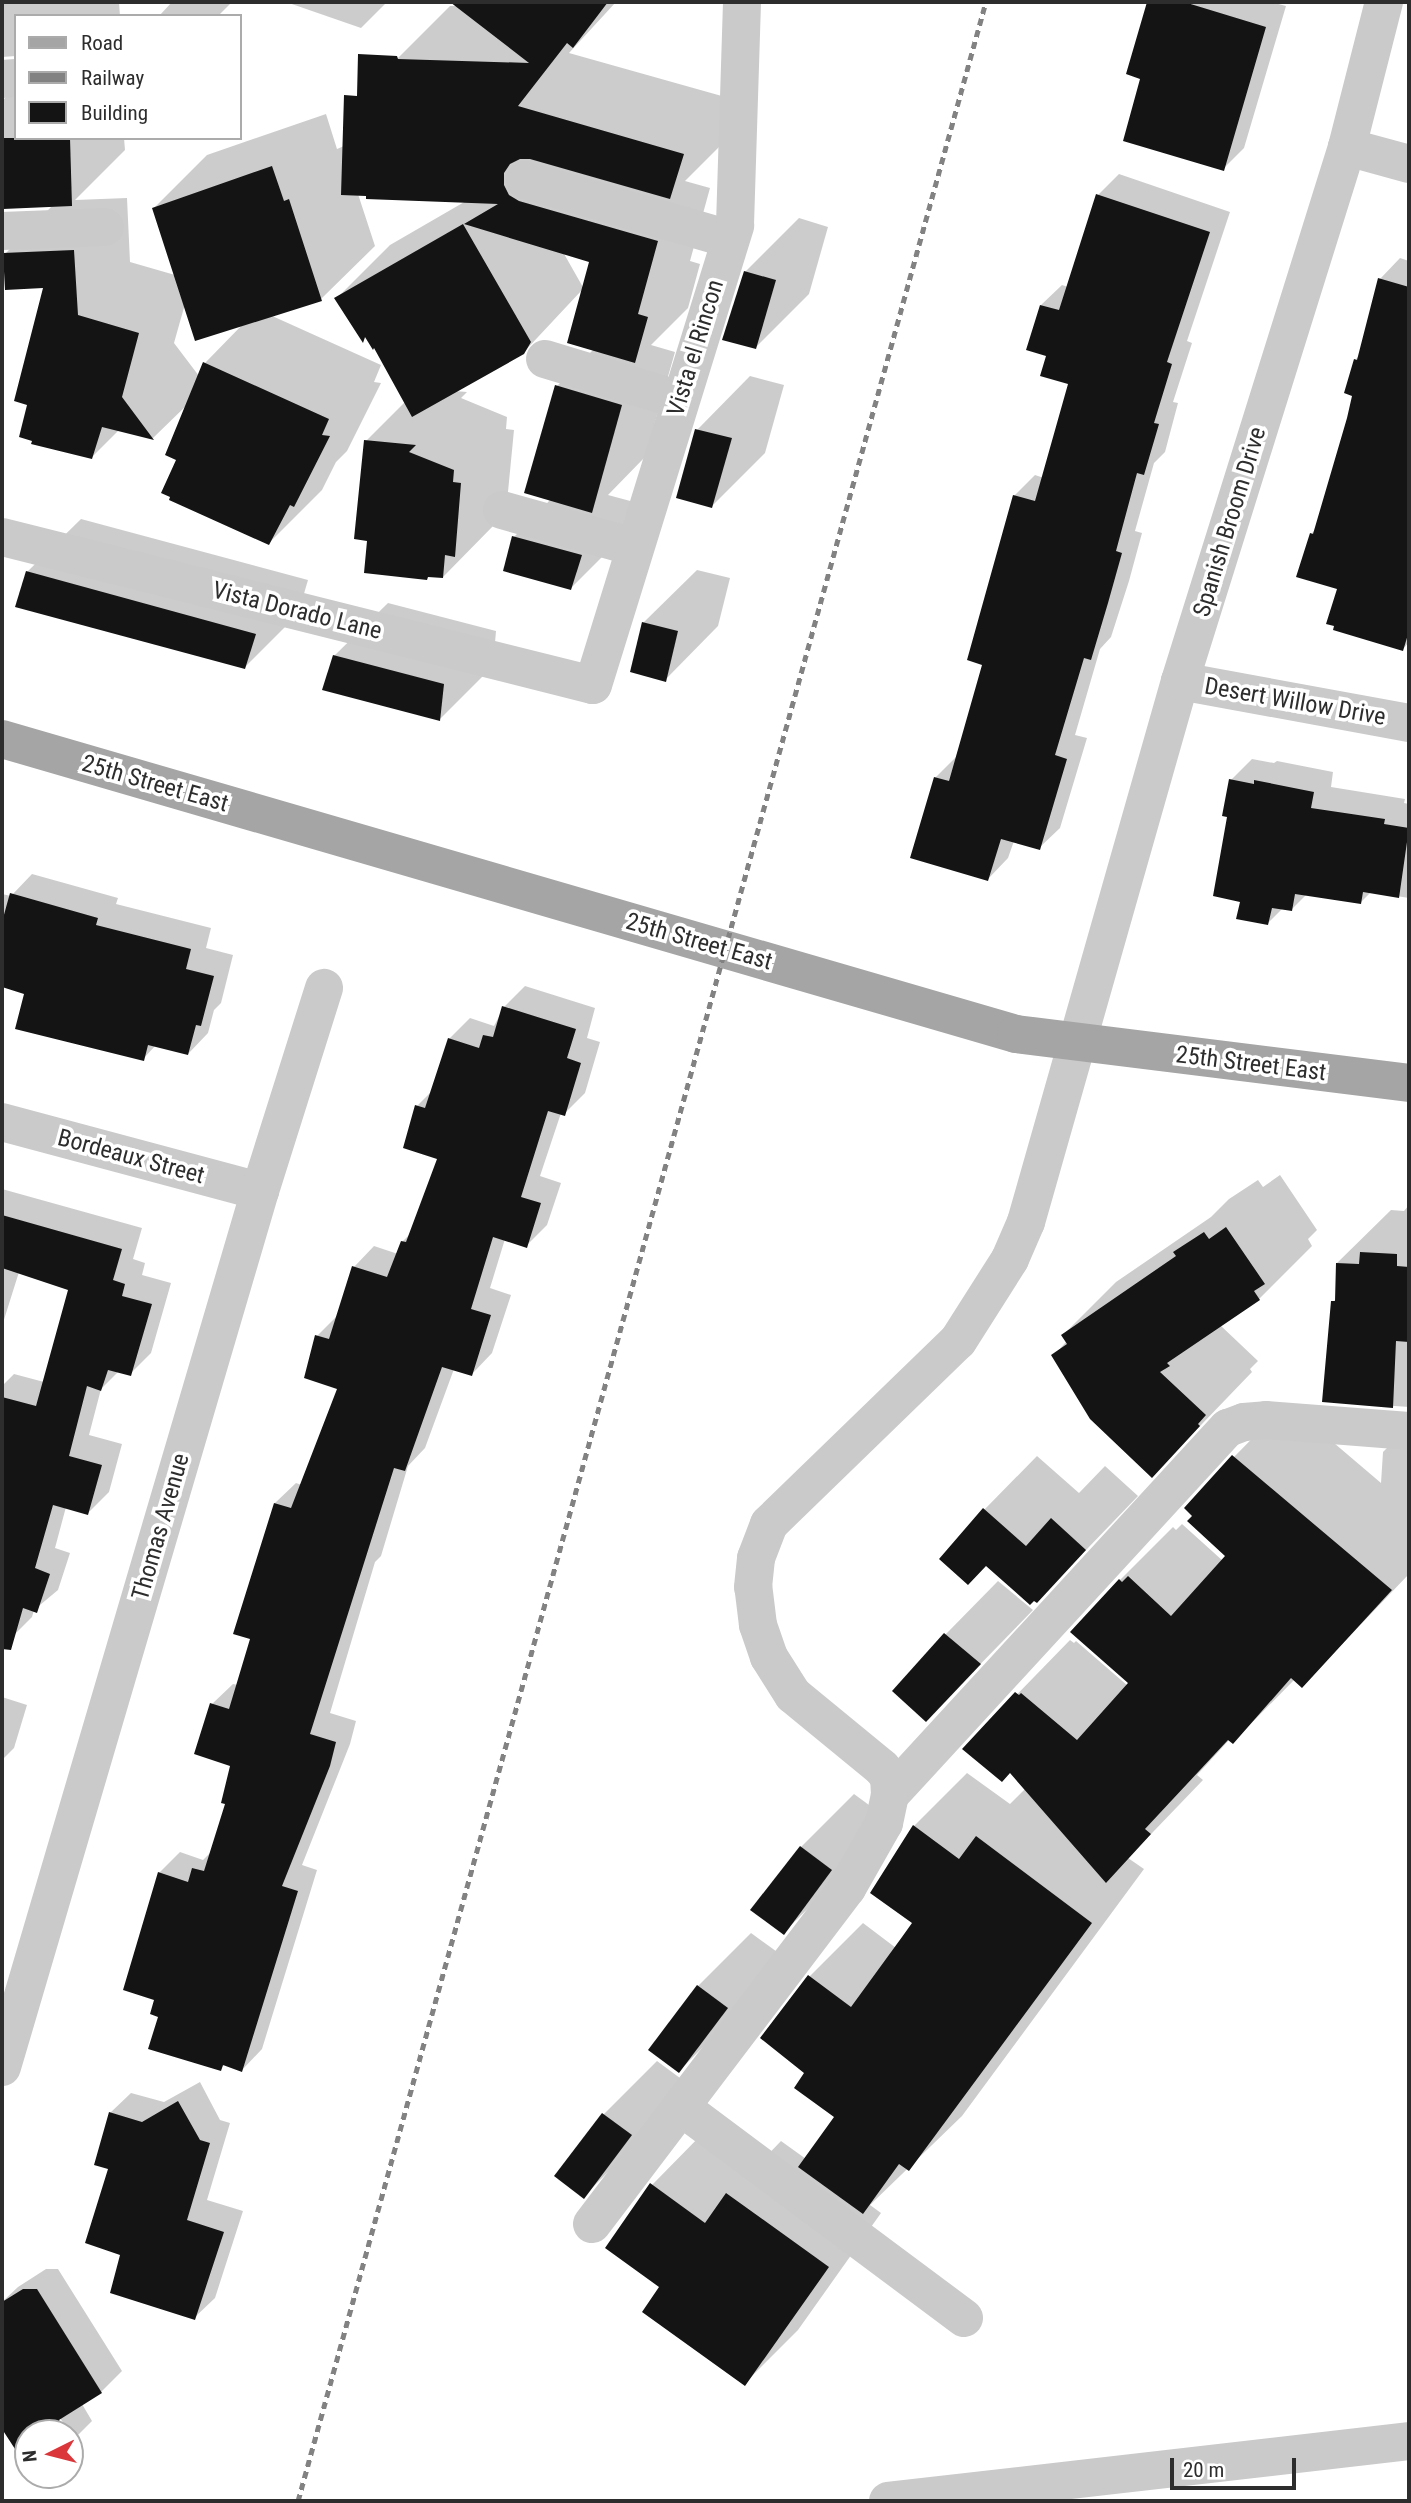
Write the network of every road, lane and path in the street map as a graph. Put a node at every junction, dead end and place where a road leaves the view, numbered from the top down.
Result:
1 (742, 2) edge
2 (1384, 2) edge
3 (1348, 147) junction
4 (1409, 164) edge
5 (525, 180) dead end
6 (105, 227) dead end
7 (2, 231) edge
8 (730, 239) junction
9 (545, 359) dead end
10 (680, 400) junction
11 (502, 510) dead end
12 (2, 537) edge
13 (635, 547) junction
14 (1180, 681) junction
15 (593, 685) joint
16 (1409, 723) edge
17 (2, 739) edge
18 (324, 988) dead end
19 (1074, 1043) junction
20 (1409, 1083) edge
21 (2, 1122) edge
22 (260, 1191) junction
23 (1409, 1431) edge
24 (890, 1795) junction
25 (2, 2067) edge
26 (681, 2107) junction
27 (592, 2224) dead end
28 (964, 2318) dead end
29 (1409, 2441) edge
30 (888, 2501) edge

1 - 8 street, Vista el Rincon
2 - 3 street, Spanish Broom Drive
3 - 4 street
3 - 14 street, Spanish Broom Drive
5 - 8 street
6 - 7 street
8 - 10 street, Vista el Rincon
9 - 10 street
10 - 13 street, Vista el Rincon
11 - 13 street
12 - 15 street, Vista Dorado Lane
13 - 15 street, Vista el Rincon
14 - 16 street, Desert Willow Drive
14 - 19 street, Spanish Broom Drive
17 - 19 main road, 25th Street East
18 - 22 street, Thomas Avenue
19 - 20 main road, 25th Street East
19 - 24 street, Spanish Broom Drive
21 - 22 street, Bordeaux Street
22 - 25 street, Thomas Avenue
23 - 24 street
24 - 26 street
26 - 27 street
26 - 28 street
29 - 30 street

